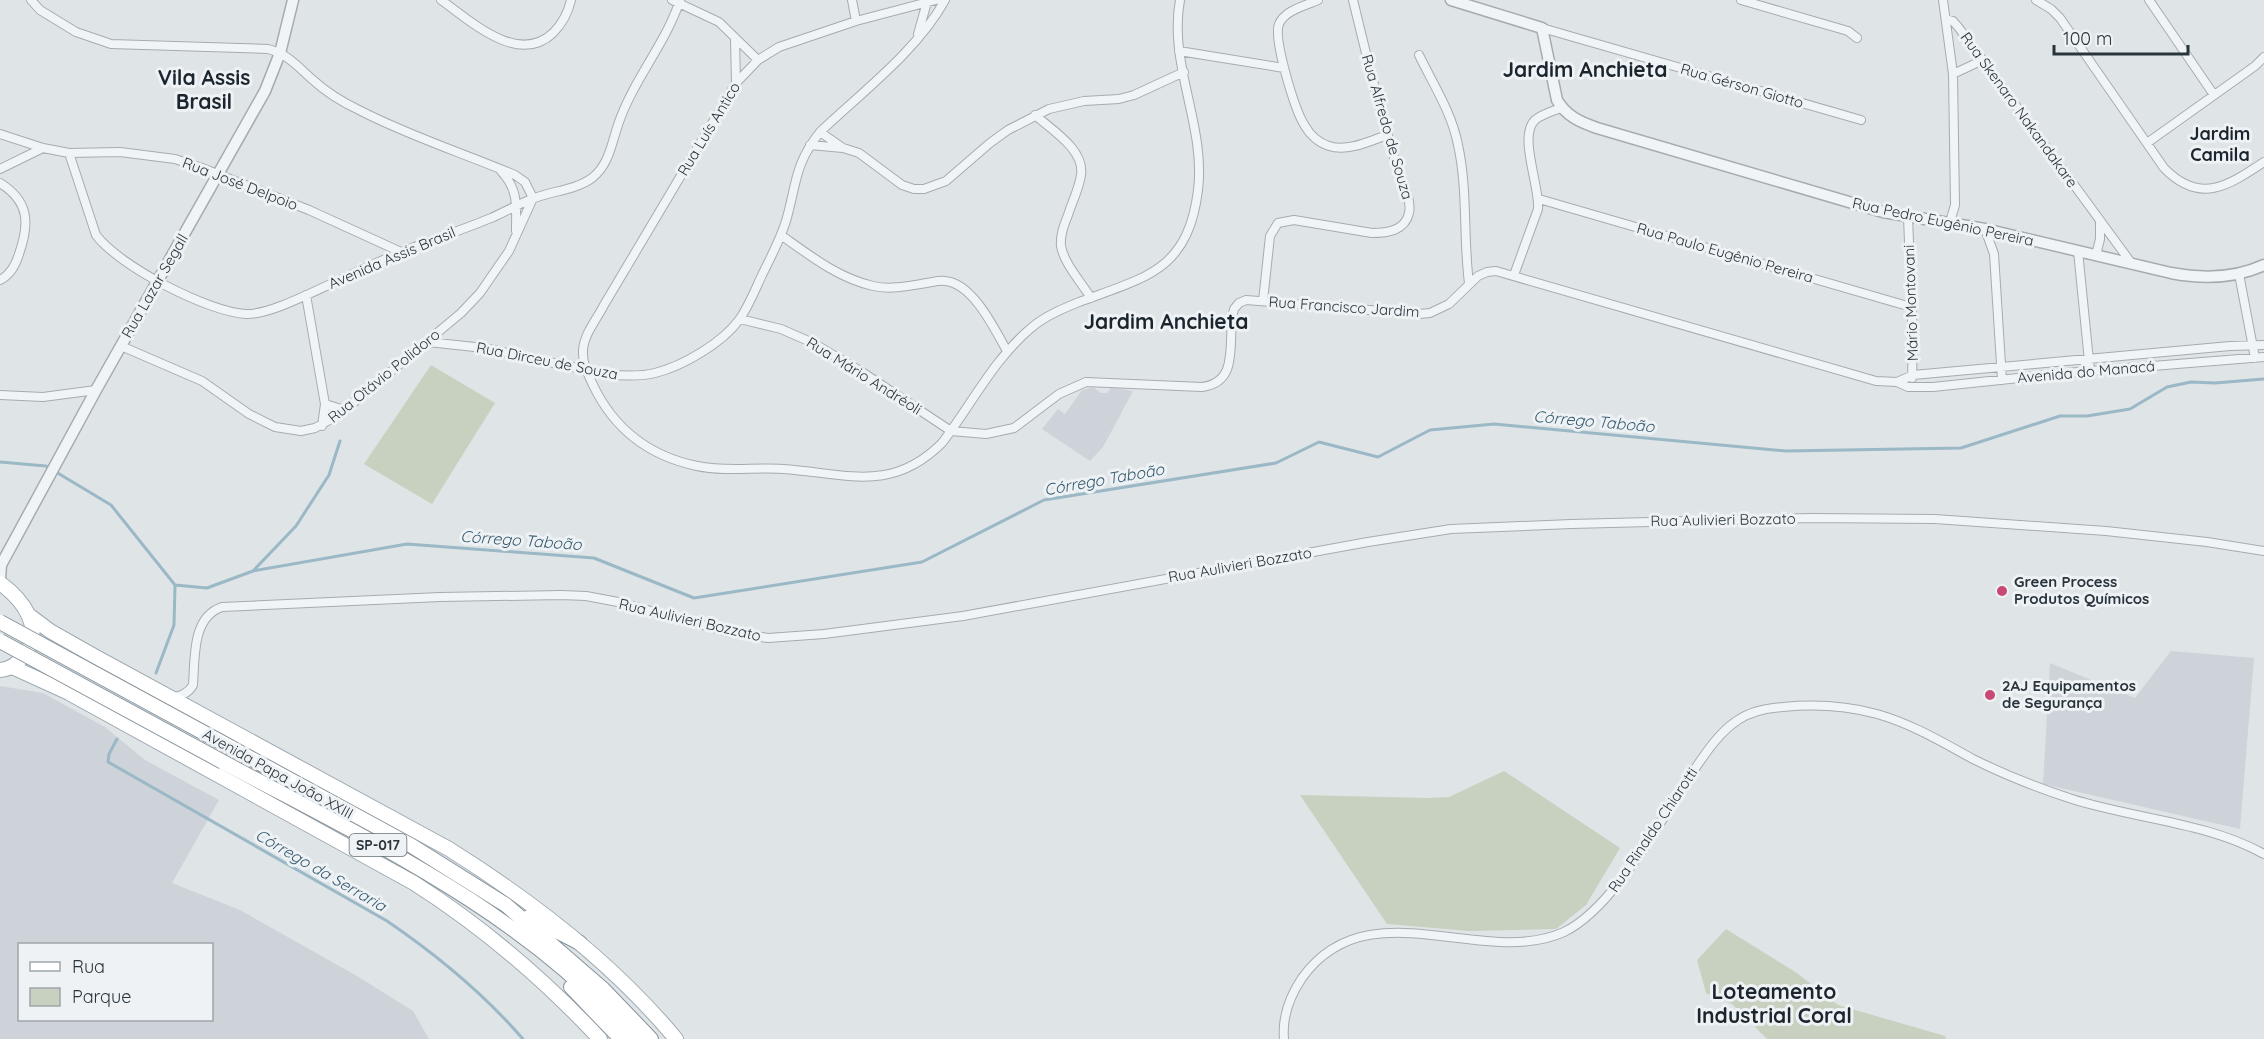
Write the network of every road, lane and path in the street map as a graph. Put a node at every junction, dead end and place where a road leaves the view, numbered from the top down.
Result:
1 (31, 0) edge
2 (293, 0) edge
3 (441, 0) edge
4 (571, 0) edge
5 (852, 0) edge
6 (945, 0) edge
7 (1180, 0) edge
8 (1318, 0) edge
9 (1353, 0) edge
10 (1450, 0) edge
11 (1741, 0) edge
12 (1942, 0) edge
13 (2036, 0) edge
14 (2149, 0) edge
15 (677, 1) edge
16 (932, 1) edge
17 (1946, 19) junction
18 (856, 21) junction
19 (1542, 28) junction
20 (917, 38) junction
21 (1857, 38) dead end
22 (735, 39) junction
23 (1179, 51) junction
24 (280, 53) junction
25 (1419, 56) dead end
26 (2264, 57) edge
27 (758, 60) junction
28 (1983, 60) junction
29 (1284, 68) junction
30 (1184, 72) junction
31 (1953, 74) junction
32 (736, 83) junction
33 (2214, 95) junction
34 (1562, 108) junction
35 (1035, 115) junction
36 (1861, 120) dead end
37 (820, 132) junction
38 (0, 134) edge
39 (1387, 135) junction
40 (2147, 143) junction
41 (810, 145) junction
42 (44, 148) junction
43 (843, 148) junction
44 (69, 153) junction
45 (2264, 162) edge
46 (499, 168) junction
47 (0, 169) edge
48 (219, 175) junction
49 (0, 183) edge
50 (533, 198) junction
51 (1539, 198) junction
52 (1955, 204) junction
53 (516, 206) junction
54 (1908, 217) junction
55 (1950, 222) junction
56 (2100, 222) junction
57 (1963, 225) junction
58 (1985, 229) junction
59 (2002, 233) junction
60 (516, 235) junction
61 (781, 235) junction
62 (2078, 251) junction
63 (401, 252) junction
64 (1994, 254) junction
65 (2096, 255) junction
66 (2132, 264) junction
67 (2264, 265) edge
68 (2240, 274) junction
69 (1514, 275) junction
70 (0, 280) edge
71 (158, 281) junction
72 (1469, 283) junction
73 (306, 295) junction
74 (1091, 298) junction
75 (1263, 302) junction
76 (1911, 307) junction
77 (740, 319) junction
78 (428, 342) junction
79 (2253, 345) junction
80 (2264, 345) edge
81 (121, 346) junction
82 (1007, 351) junction
83 (2088, 358) junction
84 (2260, 358) edge
85 (2002, 367) junction
86 (586, 369) junction
87 (2090, 371) junction
88 (1913, 375) junction
89 (2002, 380) junction
90 (1897, 382) junction
91 (1908, 387) junction
92 (96, 390) junction
93 (70, 393) junction
94 (0, 395) edge
95 (88, 404) junction
96 (325, 404) junction
97 (345, 410) junction
98 (322, 426) junction
99 (951, 431) junction
100 (2264, 551) edge
101 (1, 565) edge
102 (0, 581) edge
103 (30, 616) junction
104 (0, 622) edge
105 (0, 641) edge
106 (6, 668) edge
107 (170, 698) junction
108 (2264, 855) edge
109 (506, 905) junction
110 (526, 940) junction
111 (580, 943) junction
112 (600, 1039) edge
113 (621, 1039) edge
114 (635, 1039) edge
115 (651, 1039) edge
116 (676, 1039) edge
117 (1284, 1039) edge

1 - 24 street
2 - 24 street, Rua Lazar Segall
3 - 4 street
5 - 18 street
6 - 20 street, Rua Dirceu de Souza
7 - 23 street
8 - 29 street
9 - 39 street, Rua Alfredo de Souza
10 - 19 street, Rua Gérson Giotto
11 - 21 street
12 - 17 street
13 - 40 street
14 - 33 street
15 - 22 street
15 - 50 street, Avenida Assis Brasil
16 - 18 street, Rua Luís Antico
16 - 20 street
17 - 28 street, Rua Skenaro Nakandakare
17 - 31 street
18 - 27 street, Rua Luís Antico
19 - 34 street
19 - 36 street, Rua Gérson Giotto
20 - 37 street, Rua Dirceu de Souza
22 - 27 street
22 - 32 street
23 - 29 street
23 - 30 street
24 - 46 street
24 - 48 street, Rua Lazar Segall
25 - 72 street
26 - 33 street
27 - 32 street, Rua Luís Antico
28 - 31 street
28 - 56 street, Rua Skenaro Nakandakare
29 - 39 street
30 - 35 street
30 - 74 street
31 - 52 street
32 - 86 street, Rua Luís Antico
33 - 40 street
34 - 51 street
34 - 54 street, Rua Pedro Eugênio Pereira
35 - 43 street
35 - 74 street
37 - 41 street, Rua Dirceu de Souza
37 - 43 street
38 - 42 street, Rua José Delpoio
39 - 75 street, Rua Alfredo de Souza
40 - 45 street
41 - 43 street
41 - 61 street, Rua Dirceu de Souza
42 - 44 street, Rua José Delpoio
42 - 47 street
44 - 48 street, Rua José Delpoio
44 - 71 street, Avenida Assis Brasil
46 - 50 street
46 - 53 street, Rua Otávio Polidoro
48 - 63 street, Rua José Delpoio
48 - 71 street, Rua Lazar Segall
49 - 70 street
50 - 53 street, Avenida Assis Brasil
50 - 60 street, Rua Otávio Polidoro
51 - 69 street
51 - 76 street, Rua Paulo Eugênio Pereira
52 - 55 street
52 - 57 street
53 - 60 street, Rua Otávio Polidoro
53 - 63 street, Avenida Assis Brasil
54 - 55 street, Rua Pedro Eugênio Pereira
54 - 76 street, Mário Montovani
55 - 57 street, Rua Pedro Eugênio Pereira
56 - 65 street
56 - 66 street, Rua Skenaro Nakandakare
57 - 58 street, Rua Pedro Eugênio Pereira
58 - 59 street, Rua Pedro Eugênio Pereira
58 - 64 street
59 - 62 street, Rua Pedro Eugênio Pereira
59 - 64 street
60 - 78 street, Rua Otávio Polidoro
61 - 77 street, Rua Dirceu de Souza
61 - 82 street
62 - 65 street, Rua Pedro Eugênio Pereira
62 - 83 street
63 - 73 street, Avenida Assis Brasil
64 - 85 street
65 - 66 street, Rua Pedro Eugênio Pereira
66 - 68 street, Rua Pedro Eugênio Pereira
67 - 68 street, Rua Pedro Eugênio Pereira
68 - 79 street
69 - 72 street, Rua Francisco Jardim
69 - 90 street, Rua Francisco Jardim
71 - 73 street, Avenida Assis Brasil
71 - 81 street, Rua Lazar Segall
72 - 75 street, Rua Francisco Jardim
73 - 96 street
74 - 82 street
75 - 99 street, Rua Francisco Jardim
76 - 88 street, Mário Montovani
77 - 86 street, Rua Dirceu de Souza
77 - 99 street, Rua Mário Andréoli
78 - 86 street, Rua Dirceu de Souza
78 - 97 street, Rua Otávio Polidoro
79 - 80 street, Avenida do Manacá
79 - 83 street, Avenida do Manacá
79 - 84 street
81 - 92 street, Rua Lazar Segall
81 - 98 street, Rua Otávio Polidoro
82 - 99 street
83 - 85 street, Avenida do Manacá
83 - 87 street
84 - 87 street, Avenida do Manacá
85 - 88 street, Avenida do Manacá
85 - 89 street
86 - 99 street
87 - 89 street, Avenida do Manacá
88 - 90 street
88 - 91 street, Mário Montovani
89 - 91 street, Avenida do Manacá
90 - 91 street, Rua Francisco Jardim
92 - 93 street
92 - 95 street, Rua Lazar Segall
93 - 94 street
93 - 95 street
95 - 101 street, Rua Lazar Segall
96 - 97 street
96 - 98 street
97 - 98 street, Rua Otávio Polidoro
100 - 107 street, Rua Aulivieri Bozzato
101 - 102 street, Rua Lazar Segall
102 - 103 main road, Avenida Papa João XXIII
103 - 106 main road
103 - 107 main road, Avenida Papa João XXIII
104 - 109 main road, Avenida Papa João XXIII / SP-017, bridge
105 - 110 main road, Avenida Papa João XXIII / SP-017, bridge
106 - 112 main road, Avenida Papa João XXIII
107 - 111 main road, Avenida Papa João XXIII
108 - 117 street, Rua Rinaldo Chiarotti
109 - 111 main road
109 - 115 main road, Avenida Papa João XXIII / SP-017
110 - 113 main road
110 - 114 main road, Avenida Papa João XXIII / SP-017
111 - 116 main road, Avenida Papa João XXIII

